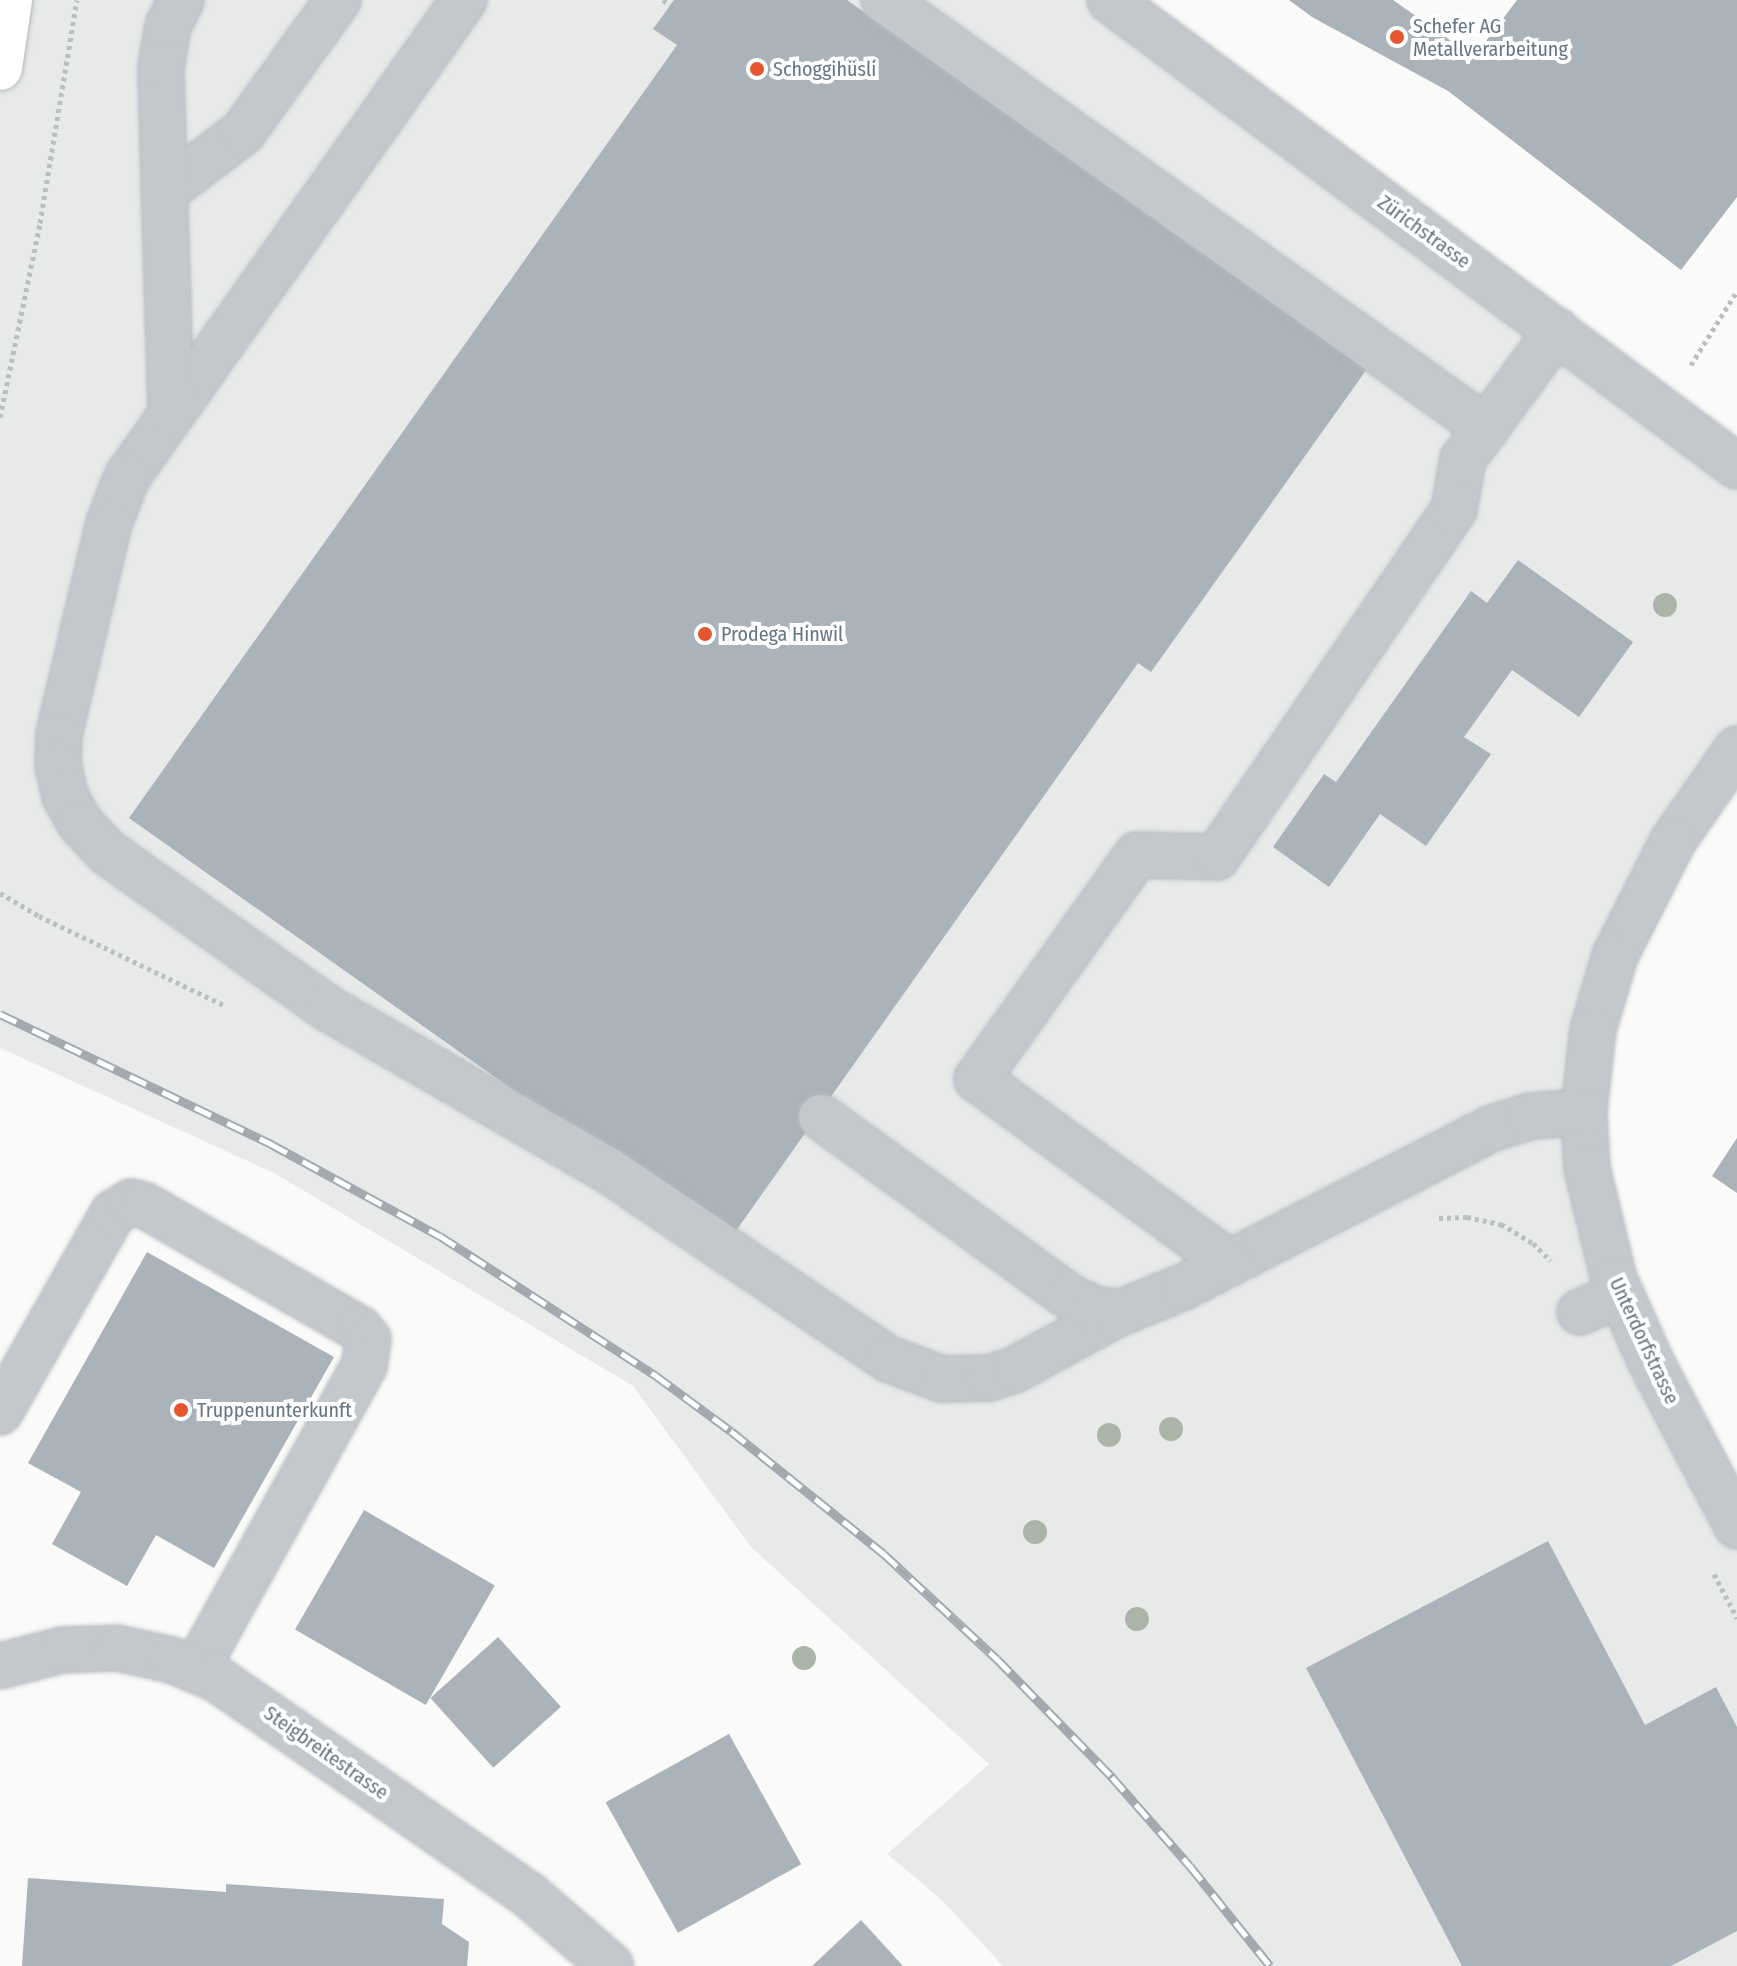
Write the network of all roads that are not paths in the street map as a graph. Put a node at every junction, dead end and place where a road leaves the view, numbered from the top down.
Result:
1 (10, 0) edge
2 (181, 0) edge
3 (338, 0) edge
4 (464, 0) edge
5 (884, 0) edge
6 (1110, 0) edge
7 (0, 68) edge
8 (164, 192) junction
9 (1557, 331) junction
10 (171, 412) junction
11 (1486, 428) junction
12 (1737, 466) edge
13 (1737, 749) edge
14 (1584, 1112) junction
15 (821, 1117) dead end
16 (1228, 1262) junction
17 (1620, 1294) junction
18 (1580, 1312) dead end
19 (1119, 1313) junction
20 (0, 1412) edge
21 (1737, 1526) edge
22 (3, 1656) edge
23 (196, 1669) junction
24 (611, 1966) edge

1 - 7 main road
2 - 8 street
3 - 8 street
4 - 10 street
5 - 11 street
6 - 9 street, Zürichstrasse
8 - 10 street
9 - 11 street
9 - 12 street, Zürichstrasse
10 - 19 street
11 - 16 street
13 - 14 street, Unterdorfstrasse
14 - 16 street
14 - 17 street, Unterdorfstrasse
15 - 19 street
16 - 19 street
17 - 18 street
17 - 21 street, Unterdorfstrasse
20 - 23 street
22 - 23 street, Steigbreitestrasse
23 - 24 street, Steigbreitestrasse

